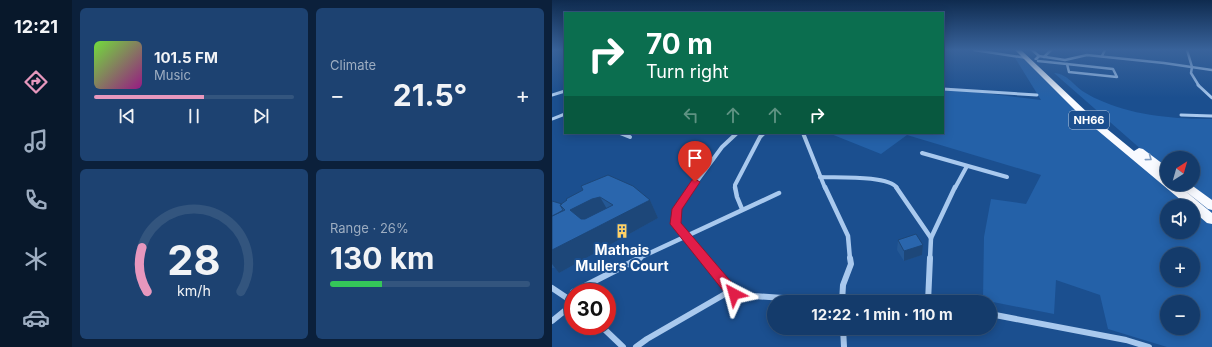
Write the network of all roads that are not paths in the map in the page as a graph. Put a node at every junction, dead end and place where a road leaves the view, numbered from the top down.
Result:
1 (1043, 66) edge
2 (1044, 66) edge
3 (1067, 66) edge
4 (1092, 66) edge
5 (1185, 66) edge
6 (1192, 67) junction
7 (1212, 70) edge
8 (944, 89) edge
9 (564, 91) edge
10 (552, 95) edge
11 (1037, 95) dead end
12 (1212, 98) edge
13 (564, 114) edge
14 (1181, 115) dead end
15 (1212, 116) edge
16 (552, 119) edge
17 (622, 134) edge
18 (736, 134) edge
19 (763, 134) edge
20 (803, 134) edge
21 (630, 137) dead end
22 (922, 153) dead end
23 (967, 166) junction
24 (1160, 166) edge
25 (820, 177) junction
26 (1007, 177) dead end
27 (1160, 177) edge
28 (1178, 191) edge
29 (1192, 191) edge
30 (779, 193) dead end
31 (1212, 206) edge
32 (742, 209) junction
33 (1212, 220) edge
34 (686, 236) junction
35 (932, 238) junction
36 (590, 283) edge
37 (552, 288) edge
38 (734, 294) junction
39 (564, 295) edge
40 (842, 295) edge
41 (928, 295) edge
42 (767, 296) edge
43 (564, 311) edge
44 (997, 315) edge
45 (552, 321) edge
46 (611, 335) edge
47 (843, 335) edge
48 (623, 347) edge
49 (636, 347) edge
50 (844, 347) edge
51 (1149, 347) edge

1 - 27 highway, NH66
2 -> 24 highway, NH66
3 - 4 street
5 - 6 street
6 - 7 street
6 - 12 street
8 - 11 street
9 - 10 street
13 - 16 street
14 - 15 street
17 - 21 street
18 - 34 street
19 - 32 street
20 - 25 street
22 - 23 street
23 - 26 street
23 - 35 street
25 - 35 street
25 - 40 street
28 - 33 highway, NH66
29 - 31 highway
30 - 32 street
32 - 34 street
34 - 36 street
34 - 38 street
35 - 41 street
37 - 39 street
38 - 42 street
38 - 49 street
43 - 45 street
44 - 51 street
46 - 48 street
47 - 50 street

